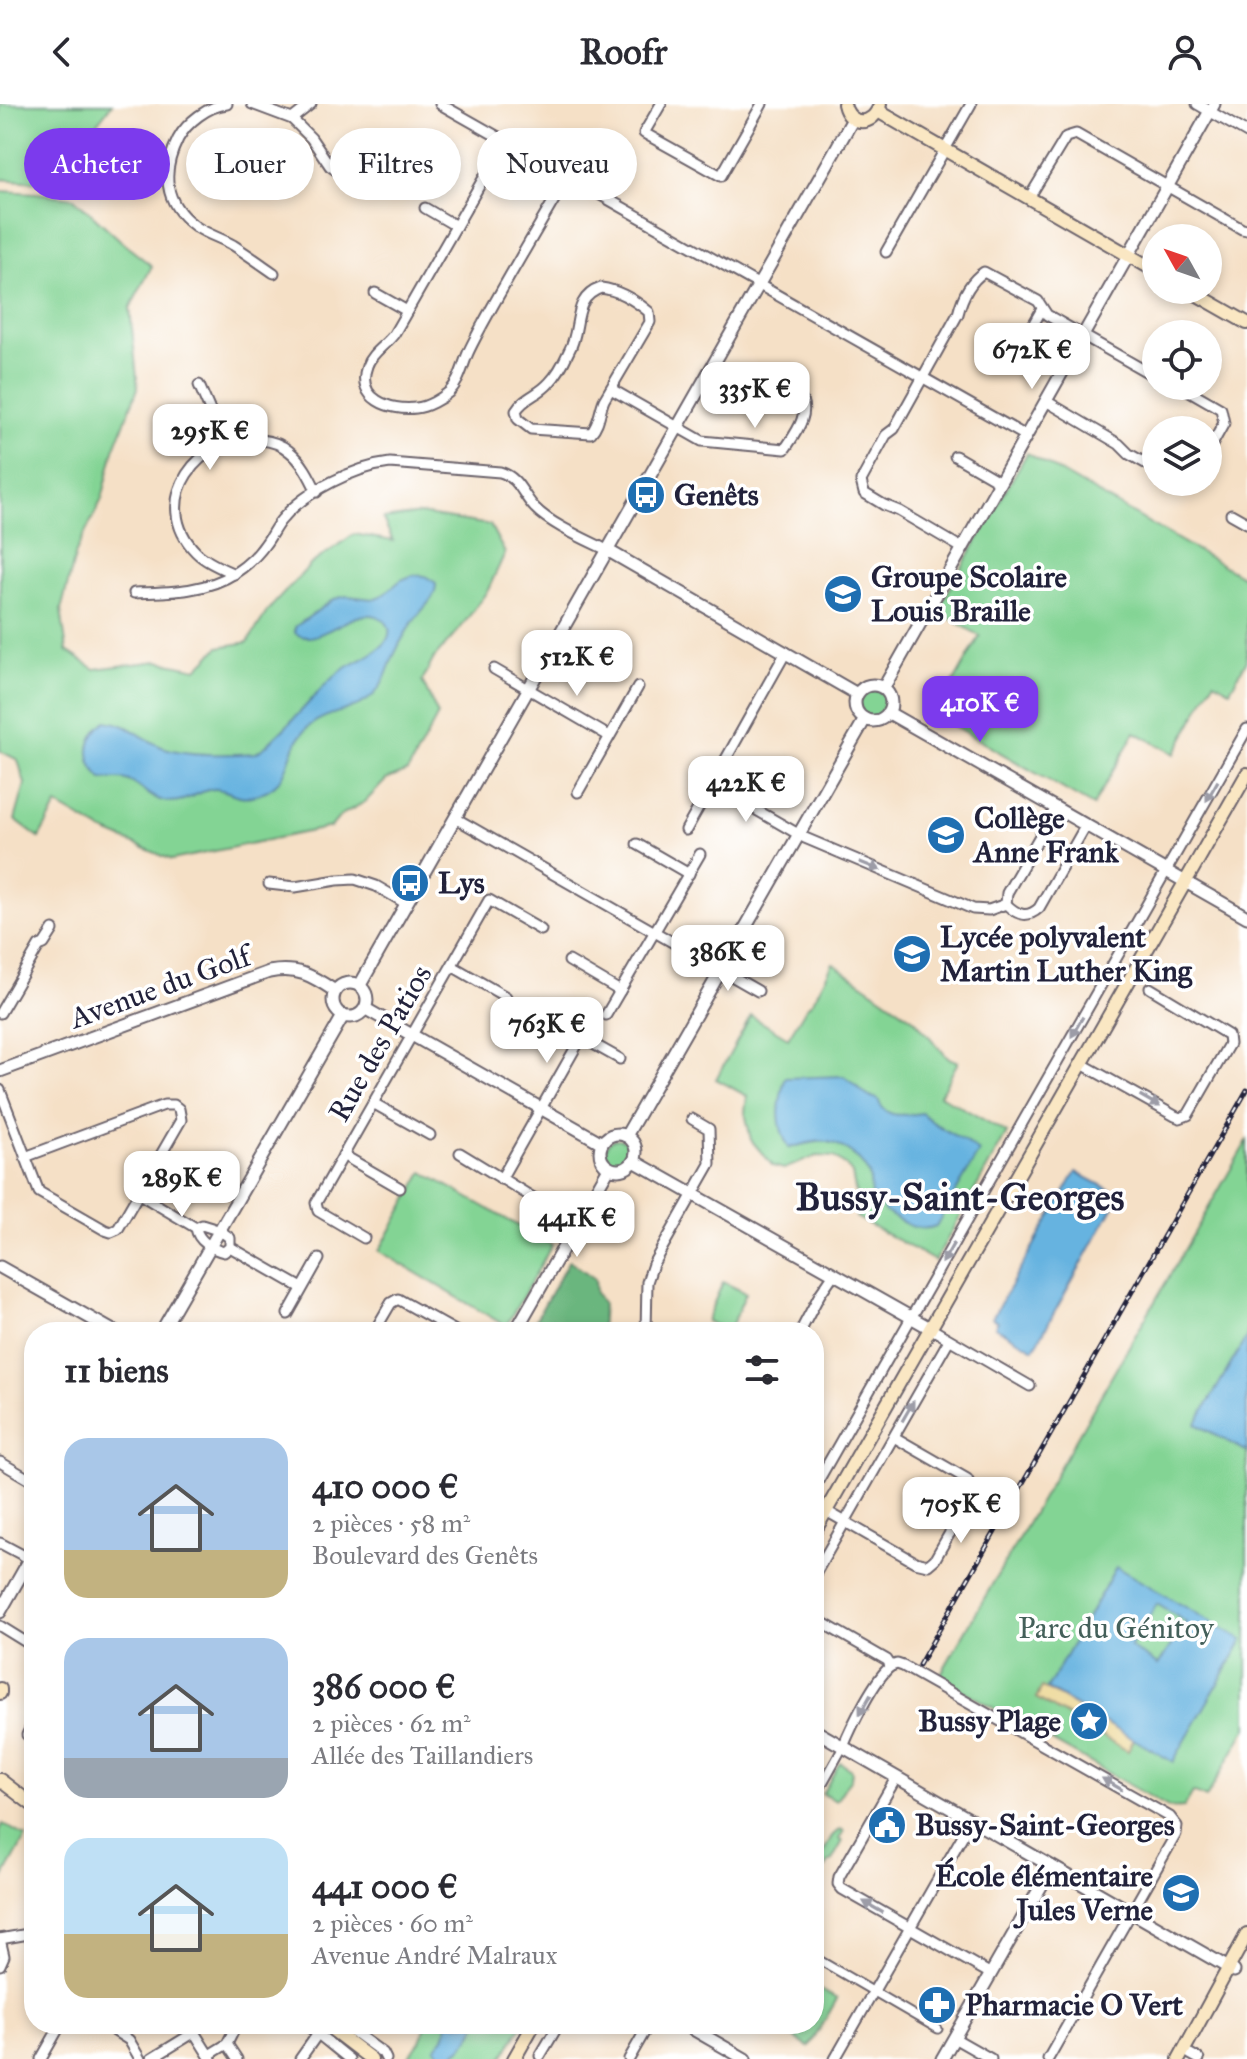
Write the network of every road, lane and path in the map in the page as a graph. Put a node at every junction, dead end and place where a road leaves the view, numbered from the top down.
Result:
1 (221, 104) edge
2 (252, 104) edge
3 (311, 104) edge
4 (440, 104) edge
5 (464, 104) edge
6 (661, 104) edge
7 (762, 104) edge
8 (844, 104) edge
9 (971, 104) edge
10 (1197, 104) edge
11 (880, 106) edge
12 (1212, 108) edge
13 (458, 114) junction
14 (292, 119) junction
15 (853, 119) junction
16 (482, 128) edge
17 (1247, 133) edge
18 (945, 149) junction
19 (330, 166) edge
20 (1167, 186) junction
21 (477, 190) edge
22 (1029, 198) junction
23 (554, 200) edge
24 (610, 200) edge
25 (425, 208) dead end
26 (456, 226) junction
27 (1247, 230) edge
28 (886, 252) dead end
29 (1129, 255) junction
30 (1142, 263) edge
31 (274, 273) dead end
32 (758, 284) junction
33 (375, 293) dead end
34 (1214, 304) edge
35 (1042, 309) junction
36 (407, 311) junction
37 (1247, 323) edge
38 (1083, 335) junction
39 (1020, 348) dead end
40 (1142, 369) edge
41 (922, 377) junction
42 (775, 380) dead end
43 (199, 385) dead end
44 (611, 389) junction
45 (1205, 400) edge
46 (1046, 401) junction
47 (677, 427) junction
48 (1222, 427) edge
49 (1026, 436) junction
50 (224, 443) junction
51 (955, 456) dead end
52 (1142, 461) edge
53 (1000, 482) junction
54 (317, 492) junction
55 (1231, 514) dead end
56 (1247, 523) edge
57 (962, 548) junction
58 (607, 550) junction
59 (234, 574) junction
60 (134, 593) dead end
61 (786, 652) junction
62 (494, 669) dead end
63 (638, 687) dead end
64 (884, 687) junction
65 (528, 689) junction
66 (857, 694) junction
67 (889, 713) junction
68 (865, 719) junction
69 (1247, 729) edge
70 (609, 736) junction
71 (1247, 774) edge
72 (713, 785) junction
73 (578, 792) dead end
74 (1056, 808) junction
75 (455, 818) junction
76 (1086, 825) junction
77 (686, 830) dead end
78 (798, 835) junction
79 (637, 844) dead end
80 (700, 854) dead end
81 (1166, 870) junction
82 (689, 874) junction
83 (1186, 881) junction
84 (269, 884) dead end
85 (407, 904) junction
86 (1006, 904) junction
87 (1247, 917) edge
88 (53, 930) dead end
89 (541, 930) dead end
90 (655, 932) junction
91 (569, 961) dead end
92 (452, 966) junction
93 (721, 970) junction
94 (360, 985) junction
95 (1150, 988) dead end
96 (335, 991) junction
97 (620, 991) junction
98 (758, 991) dead end
99 (506, 997) dead end
100 (366, 1009) junction
101 (531, 1009) dead end
102 (0, 1013) edge
103 (606, 1015) dead end
104 (343, 1016) junction
105 (412, 1035) junction
106 (581, 1038) junction
107 (620, 1059) dead end
108 (1082, 1064) junction
109 (0, 1071) edge
110 (0, 1090) edge
111 (373, 1103) junction
112 (542, 1108) junction
113 (692, 1119) dead end
114 (430, 1135) dead end
115 (626, 1136) junction
116 (602, 1143) junction
117 (460, 1153) dead end
118 (343, 1155) junction
119 (25, 1157) junction
120 (634, 1161) junction
121 (609, 1168) junction
122 (501, 1179) junction
123 (400, 1188) dead end
124 (139, 1194) junction
125 (693, 1194) junction
126 (540, 1202) dead end
127 (196, 1228) junction
128 (219, 1231) junction
129 (364, 1238) dead end
130 (210, 1247) junction
131 (230, 1247) junction
132 (319, 1259) dead end
133 (0, 1267) edge
134 (833, 1275) junction
135 (302, 1288) junction
136 (288, 1314) dead end
137 (912, 1317) junction
138 (97, 1322) edge
139 (167, 1322) edge
140 (380, 1322) edge
141 (439, 1322) edge
142 (521, 1322) edge
143 (646, 1322) edge
144 (805, 1322) edge
145 (930, 1328) junction
146 (949, 1340) junction
147 (1030, 1386) dead end
148 (894, 1437) junction
149 (0, 1462) edge
150 (824, 1471) edge
151 (24, 1476) edge
152 (826, 1511) junction
153 (824, 1514) edge
154 (845, 1522) junction
155 (0, 1543) edge
156 (24, 1553) edge
157 (824, 1559) edge
158 (24, 1570) edge
159 (0, 1612) edge
160 (824, 1624) edge
161 (0, 1626) edge
162 (24, 1641) edge
163 (891, 1666) junction
164 (824, 1736) edge
165 (843, 1747) junction
166 (896, 1778) junction
167 (0, 1780) edge
168 (824, 1781) edge
169 (24, 1798) edge
170 (971, 1821) junction
171 (1052, 1867) junction
172 (1132, 1913) junction
173 (910, 1928) junction
174 (1247, 1934) edge
175 (24, 1935) edge
176 (0, 1939) edge
177 (1247, 1947) edge
178 (824, 1963) edge
179 (0, 1965) edge
180 (1231, 1969) junction
181 (991, 1974) junction
182 (873, 1993) junction
183 (938, 2029) dead end
184 (55, 2034) edge
185 (120, 2034) edge
186 (184, 2034) edge
187 (196, 2034) edge
188 (232, 2034) edge
189 (318, 2034) edge
190 (325, 2034) edge
191 (328, 2034) edge
192 (357, 2034) edge
193 (528, 2034) edge
194 (554, 2034) edge
195 (643, 2034) edge
196 (702, 2034) edge
197 (954, 2038) junction
198 (227, 2044) junction
199 (522, 2045) junction
200 (208, 2054) edge
201 (543, 2058) edge
202 (1189, 2058) edge
203 (41, 2059) edge
204 (140, 2059) edge
205 (151, 2059) edge
206 (237, 2059) edge
207 (300, 2059) edge
208 (349, 2059) edge
209 (371, 2059) edge
210 (386, 2059) edge
211 (514, 2059) edge
212 (629, 2059) edge
213 (745, 2059) edge
214 (835, 2059) edge
215 (942, 2059) edge
216 (991, 2059) edge
217 (1048, 2059) edge

1 - 31 street
2 - 14 street
3 - 14 street
4 - 13 street
5 - 13 street
6 - 7 street
8 - 15 main road
9 - 18 street
10 - 12 street
11 - 15 main road
11 - 18 main road
12 - 17 street
12 - 20 street
13 - 16 street
14 - 19 street
15 - 32 street
18 - 22 main road
18 - 28 street
20 - 22 street
20 - 27 street
20 - 29 street
21 - 26 street
22 - 29 main road
23 - 36 street
24 - 32 street
25 - 26 street
26 - 36 street
29 - 30 main road
29 - 38 street
32 - 41 street
32 - 47 street
33 - 36 street
34 - 37 main road
35 - 38 street
35 - 39 street
35 - 41 street
38 - 40 street
38 - 46 street
41 - 49 street
41 - 57 street
42 - 47 street
43 - 50 street
44 - 44 street
44 - 47 street
45 - 48 street
46 - 49 street
46 - 52 street
47 - 58 street
49 - 53 street
50 - 54 street
50 - 59 street
51 - 53 street
53 - 57 street
54 - 58 street
54 - 59 street
55 - 56 street
57 - 64 street
58 - 61 street
58 - 65 street
59 - 60 street
61 - 66 street
61 - 72 street
62 - 65 street
63 - 70 street
64 - 66 street
64 - 67 street
65 - 70 street
65 - 75 street
66 - 68 street
67 - 68 street
67 - 74 street
68 - 78 street
69 -> 81 street
70 - 73 street
71 - 83 main road
72 - 77 street
72 - 78 street
74 - 76 street
74 - 86 street
75 - 85 street
75 - 90 street
76 - 81 street
76 - 86 street
78 -> 86 street
78 - 93 street
79 - 82 street
80 - 82 street
81 - 83 street
81 -> 137 street
82 - 90 street
83 - 87 street
83 - 108 main road
84 - 85 street
85 - 94 street
88 - 102 street
89 - 92 street, Rue des Patios
90 - 93 street
90 - 97 street
91 - 97 street
92 - 99 street
92 - 105 street, Rue des Patios
93 - 98 street
93 - 115 street
94 - 96 street
94 - 100 street
108 -> 95 street
96 - 104 street
96 - 109 street, Avenue du Golf
97 - 103 street
100 - 104 street
100 - 105 street
101 - 106 street
104 - 128 street
105 - 111 street, Rue des Patios
105 - 112 street
106 - 107 street
106 - 112 street
108 - 145 main road
110 - 119 street
111 - 114 street
111 - 118 street, Rue des Patios
112 - 116 street
112 - 122 street
113 - 125 street
115 - 116 street
115 - 120 street
116 - 121 street
117 - 122 street
118 - 123 street
118 - 129 street, Rue des Patios
119 - 124 street
119 - 124 street
120 - 121 street
120 - 125 street
121 - 142 street
122 - 126 street
124 - 127 street
125 - 134 street
125 - 143 street
127 - 128 street
127 - 130 street
128 - 130 street
128 - 131 street
130 - 131 street
130 - 139 street
131 - 135 street
132 - 135 street
133 - 138 street
134 - 137 street
134 - 144 street
135 - 136 street
137 - 145 street
137 - 150 street
140 - 141 street
145 - 146 street
145 - 152 main road
146 - 147 street
148 -> 146 street
148 - 154 street
148 - 154 street
149 - 151 street
152 - 153 main road
152 - 154 street
154 - 157 street
155 - 156 street
158 - 159 street
160 - 163 street
161 - 162 street
163 -> 165 street
172 -> 163 street
164 - 165 street
165 - 166 street
165 - 168 street
166 - 170 street
173 -> 166 street
167 - 169 main road
170 - 171 street
170 - 173 street
171 - 172 street
171 - 181 street
172 - 180 street
172 - 217 street
173 - 181 street
173 - 182 street
174 - 180 main road
175 - 176 street
176 - 179 street
177 - 180 main road
178 - 182 street
180 - 202 main road
181 - 197 street
182 - 183 street
182 - 214 street
184 - 203 street
185 - 204 street
186 - 205 street
187 - 200 street
188 - 198 street
189 - 207 street
190 - 208 street
191 - 209 main road
192 - 210 street
193 - 199 main road
194 - 201 street
195 - 212 street
196 - 213 street
197 - 215 street
197 - 216 street
198 - 200 street
198 - 206 street
199 - 201 street
199 - 211 main road

